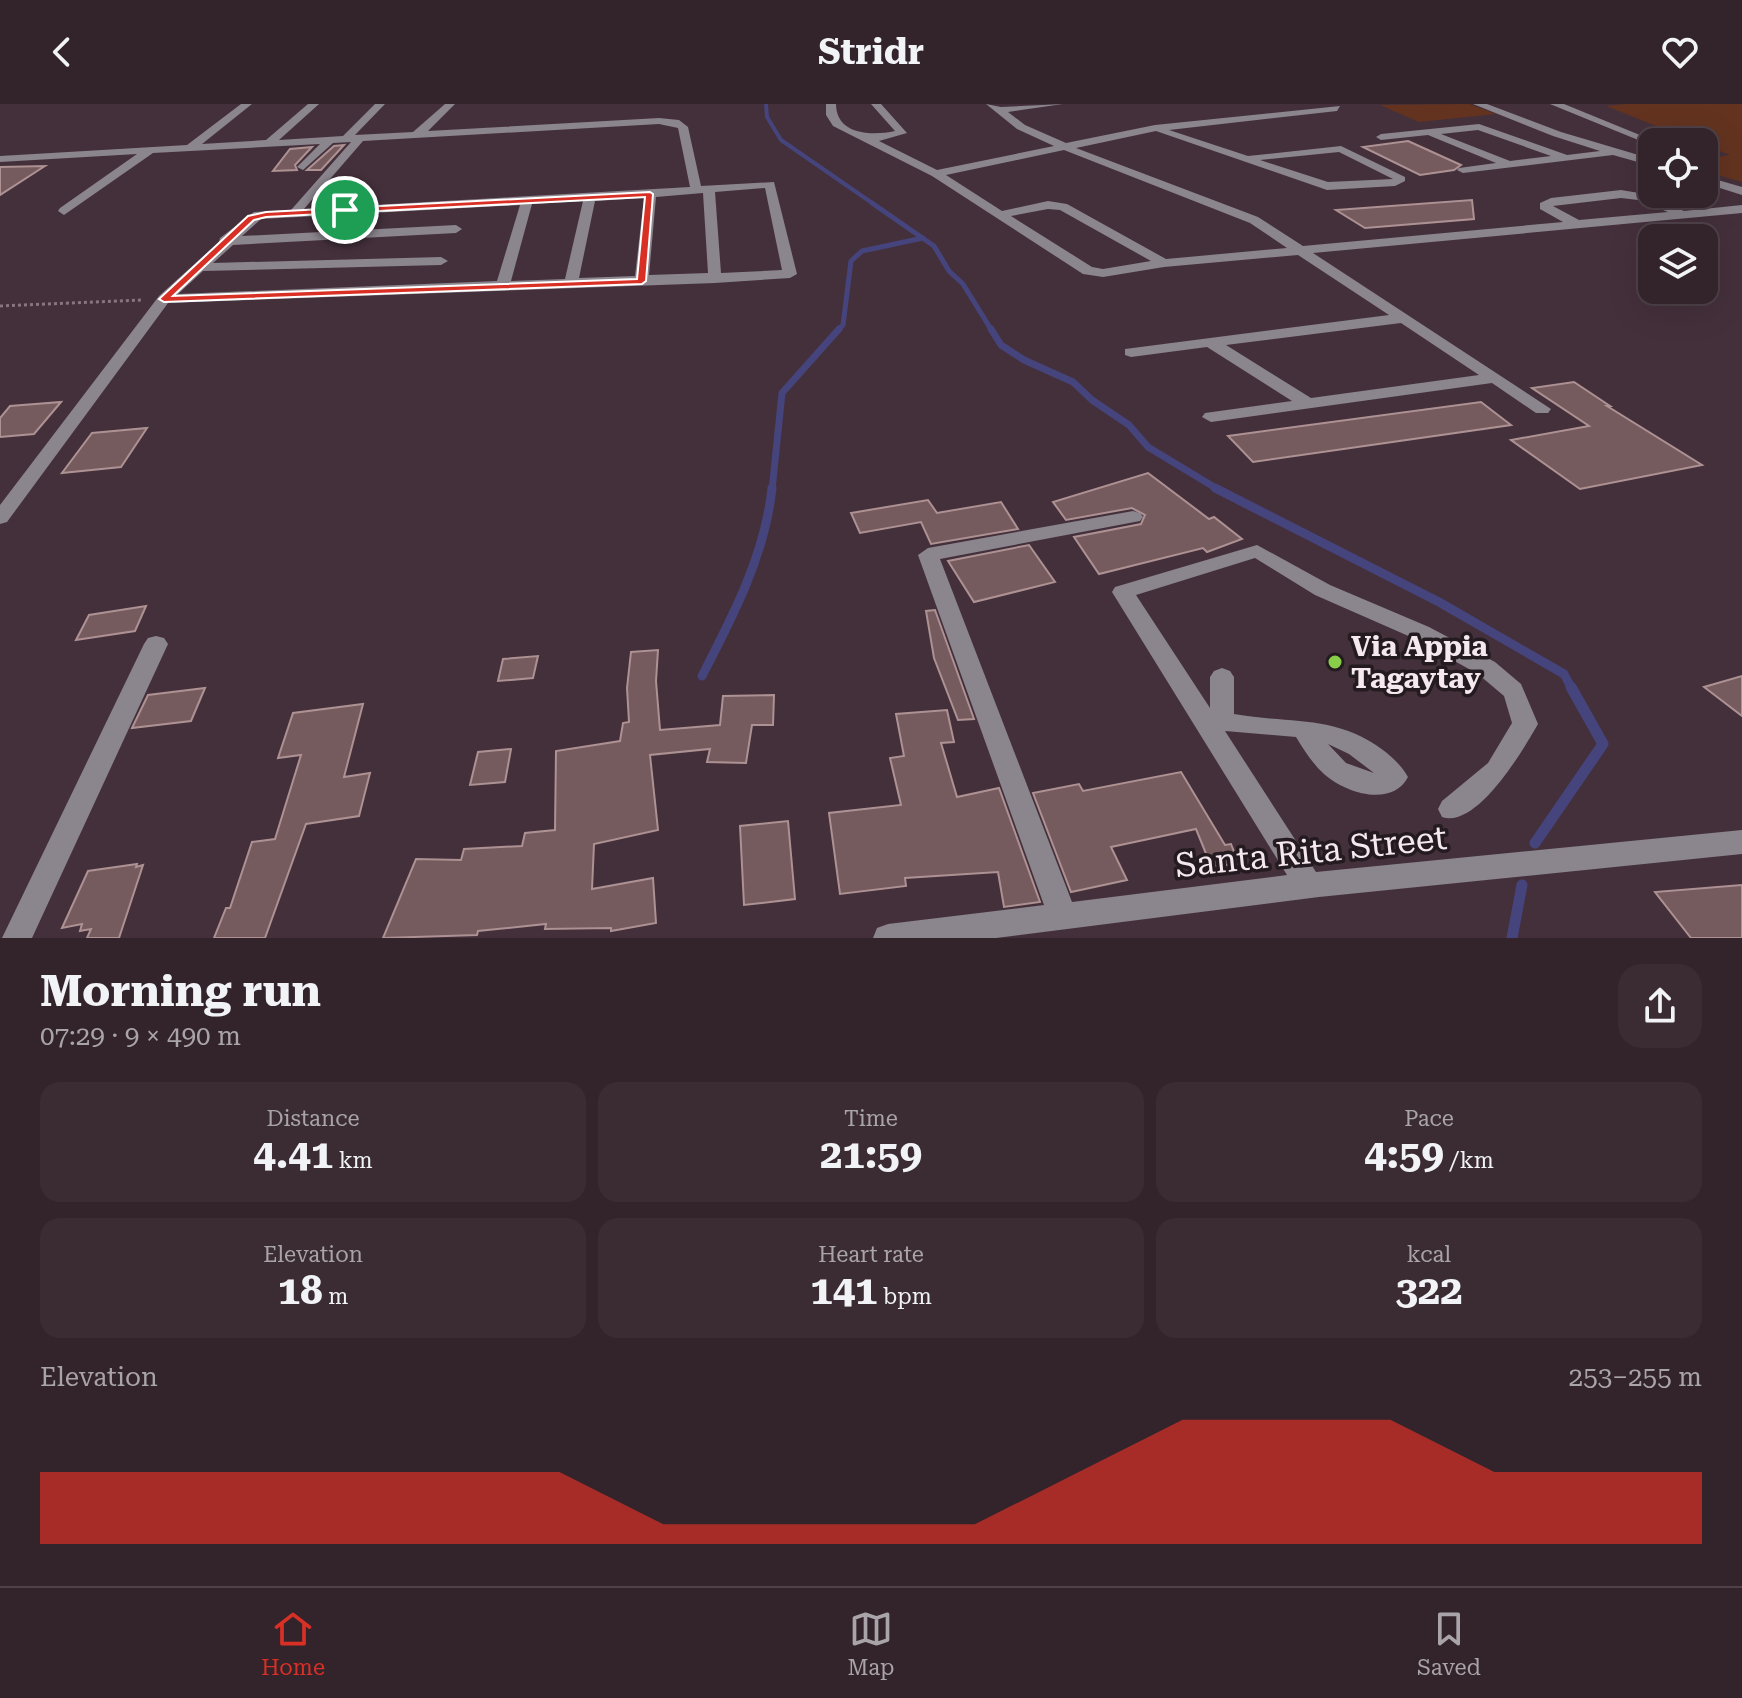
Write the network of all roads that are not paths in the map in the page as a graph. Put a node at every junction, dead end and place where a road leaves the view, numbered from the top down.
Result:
1 (247, 104) edge
2 (314, 104) edge
3 (380, 104) edge
4 (450, 104) edge
5 (831, 104) edge
6 (876, 104) edge
7 (1049, 104) edge
8 (1058, 104) edge
9 (1329, 104) edge
10 (1478, 104) edge
11 (1555, 104) edge
12 (995, 107) edge
13 (1155, 128) junction
14 (1428, 132) junction
15 (416, 135) junction
16 (1403, 135) junction
17 (1381, 137) dead end
18 (1638, 138) edge
19 (359, 139) junction
20 (345, 140) junction
21 (870, 140) junction
22 (329, 141) junction
23 (268, 144) junction
24 (1067, 148) junction
25 (189, 149) junction
26 (149, 151) junction
27 (1617, 153) junction
28 (1246, 158) junction
29 (1566, 158) junction
30 (0, 159) edge
31 (1638, 159) edge
32 (1510, 165) junction
33 (303, 167) dead end
34 (1480, 168) junction
35 (1463, 170) dead end
36 (936, 174) junction
37 (1718, 183) edge
38 (702, 189) junction
39 (1742, 191) edge
40 (650, 194) junction
41 (590, 197) junction
42 (527, 201) junction
43 (464, 205) junction
44 (1742, 209) edge
45 (64, 211) dead end
46 (1719, 211) junction
47 (295, 212) junction
48 (1684, 213) junction
49 (1000, 215) junction
50 (1742, 216) edge
51 (1576, 224) junction
52 (225, 241) junction
53 (448, 245) junction
54 (1302, 249) junction
55 (1164, 263) junction
56 (198, 267) junction
57 (715, 279) junction
58 (642, 281) junction
59 (571, 285) junction
60 (502, 287) junction
61 (428, 290) junction
62 (164, 299) junction
63 (1405, 318) junction
64 (1210, 342) junction
65 (1131, 352) dead end
66 (1495, 378) junction
67 (1307, 403) junction
68 (1542, 409) dead end
69 (1211, 417) dead end
70 (1133, 517) dead end
71 (0, 518) edge
72 (156, 644) dead end
73 (1222, 677) dead end
74 (1216, 725) junction
75 (1305, 730) dead end
76 (1452, 809) dead end
77 (1742, 842) edge
78 (1309, 885) junction
79 (1063, 916) junction
80 (17, 938) edge
81 (888, 938) edge

1 - 25 street
2 - 23 street
3 - 20 street
4 - 15 street
5 - 21 street
6 - 21 street
7 - 8 street
7 - 12 street
9 - 13 street
10 - 27 street
11 - 18 street
12 - 24 street
13 - 24 street
13 - 28 street
14 - 16 street
14 - 29 street
14 - 32 street
15 - 19 street
15 - 38 street
16 - 17 street
16 - 34 street
19 - 20 street
19 - 47 street
20 - 22 street
21 - 36 street
22 - 23 street
22 - 33 street
23 - 25 street
24 - 36 street
24 - 54 street
25 - 26 street
26 - 30 street
26 - 45 street
27 - 29 street
27 - 31 street
28 - 28 street
29 - 32 street
32 - 34 street
34 - 35 street
36 - 49 street
37 - 39 street
38 - 40 street
38 - 57 street
38 - 57 street
40 - 41 street
40 - 58 street
41 - 42 street
41 - 59 street
42 - 43 street
42 - 60 street
43 - 47 street
43 - 53 street
44 - 46 street
46 - 48 street
46 - 50 street
47 - 52 street
48 - 51 street
48 - 51 street
49 - 55 street
49 - 55 street
51 - 54 street
52 - 53 street
52 - 56 street
53 - 56 street
53 - 61 street
54 - 55 street
54 - 63 street
56 - 62 street
57 - 58 street
58 - 59 street
59 - 60 street
60 - 61 street
61 - 62 street
62 - 71 street
63 - 64 street
63 - 66 street
64 - 65 street
64 - 67 street
66 - 67 street
66 - 68 street
67 - 69 street
70 - 79 street
72 - 80 street
73 - 74 street
74 - 75 street
74 - 76 street
74 - 78 street
77 - 78 street, Santa Rita Street
78 - 79 street, Santa Rita Street
79 - 81 street, Santa Rita Street

